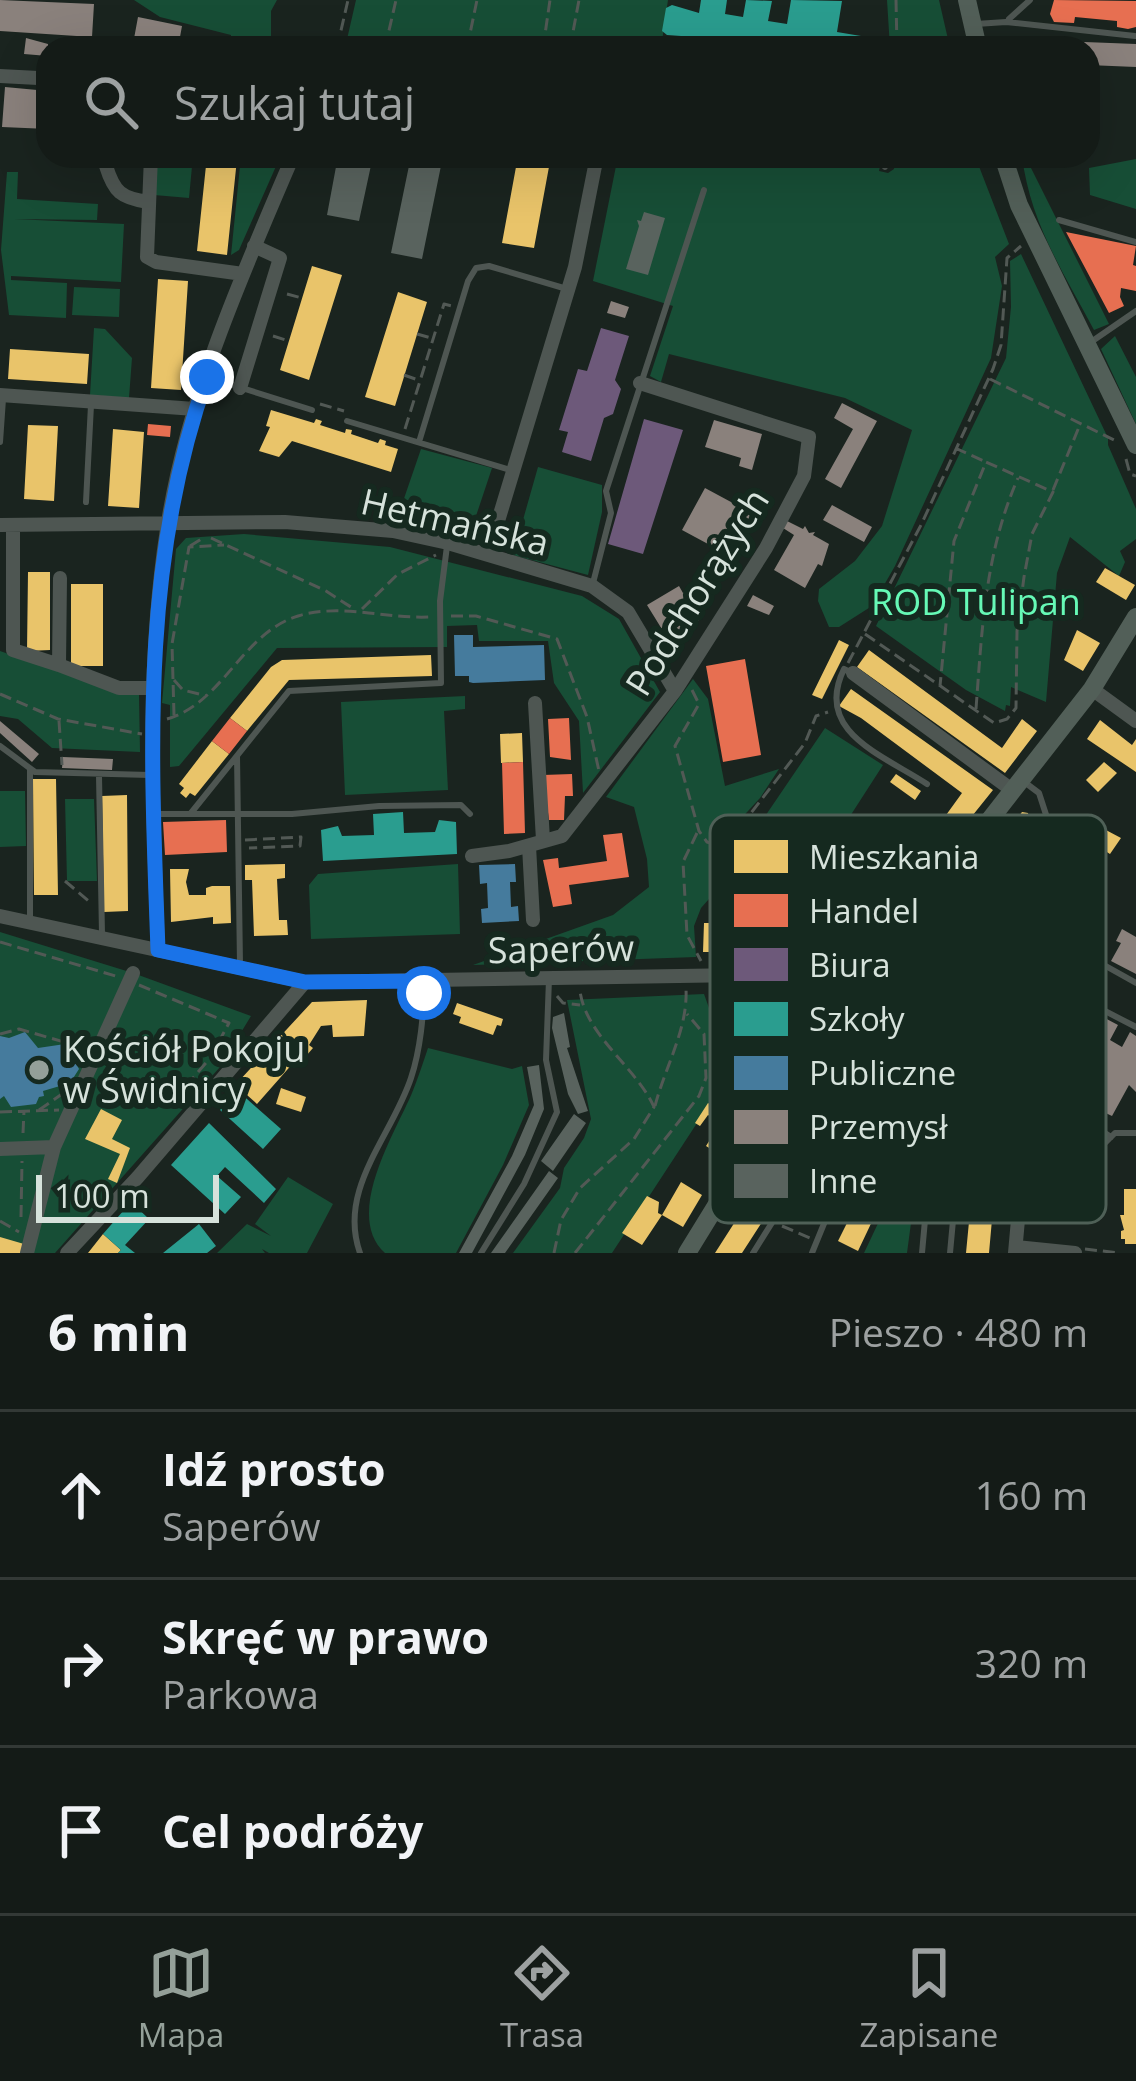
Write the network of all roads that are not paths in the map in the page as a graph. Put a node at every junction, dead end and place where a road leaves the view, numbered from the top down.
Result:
1 (967, 0) edge
2 (1030, 0) edge
3 (1006, 22) junction
4 (973, 24) junction
5 (976, 36) edge
6 (1135, 36) edge
7 (0, 76) edge
8 (36, 79) edge
9 (107, 168) edge
10 (150, 168) edge
11 (288, 168) edge
12 (594, 168) edge
13 (1007, 168) edge
14 (704, 190) dead end
15 (148, 202) junction
16 (1059, 220) dead end
17 (1136, 242) edge
18 (254, 246) junction
19 (243, 274) junction
20 (568, 290) junction
21 (1136, 311) edge
22 (1088, 344) junction
23 (207, 377) junction
24 (640, 382) junction
25 (240, 388) junction
26 (2, 395) edge
27 (91, 402) junction
28 (195, 409) junction
29 (312, 410) dead end
30 (348, 417) road end
31 (0, 442) edge
32 (419, 442) junction
33 (1127, 443) edge
34 (513, 471) junction
35 (86, 502) dead end
36 (6, 525) edge
37 (167, 526) junction
38 (447, 546) junction
39 (488, 554) junction
40 (60, 578) dead end
41 (592, 586) junction
42 (1136, 617) edge
43 (7, 647) edge
44 (59, 665) junction
45 (849, 671) joint
46 (152, 688) junction
47 (678, 688) junction
48 (1092, 688) junction
49 (535, 703) dead end
50 (1136, 722) edge
51 (0, 746) edge
52 (237, 756) junction
53 (30, 769) junction
54 (150, 775) junction
55 (99, 776) junction
56 (927, 784) dead end
57 (1016, 784) junction
58 (238, 812) junction
59 (191, 813) junction
60 (152, 814) junction
61 (470, 814) dead end
62 (992, 815) edge
63 (1046, 815) edge
64 (536, 843) junction
65 (472, 856) dead end
66 (0, 916) edge
67 (533, 920) dead end
68 (30, 922) junction
69 (102, 938) junction
70 (158, 950) junction
71 (1106, 967) edge
72 (240, 968) junction
73 (132, 977) road end
74 (710, 977) edge
75 (426, 981) junction
76 (305, 982) junction
77 (1136, 983) edge
78 (551, 985) junction
79 (1106, 1012) edge
80 (1136, 1027) edge
81 (1136, 1133) edge
82 (1106, 1134) edge
83 (1111, 1137) junction
84 (1106, 1142) edge
85 (55, 1147) junction
86 (0, 1149) edge
87 (710, 1215) edge
88 (772, 1223) edge
89 (825, 1223) edge
90 (925, 1223) edge
91 (953, 1223) edge
92 (27, 1245) edge
93 (1015, 1250) edge
94 (67, 1253) edge
95 (360, 1253) edge
96 (481, 1253) edge
97 (686, 1253) edge
98 (753, 1253) edge
99 (812, 1253) edge
100 (922, 1253) edge
101 (950, 1253) edge
102 (1075, 1253) edge

1 - 4 main road
2 - 3 lane
3 - 4 lane
3 - 6 lane
4 - 5 main road
7 - 8 street
9 - 15 street
10 - 15 street
11 - 18 street
12 - 20 street
13 - 22 main road
14 - 24 lane
15 - 19 street
16 - 17 lane
18 - 19 street
18 - 25 street
19 - 23 street
20 - 32 lane
20 - 34 street
21 - 22 lane
22 - 33 main road
23 - 25 lane
23 - 28 street
24 - 41 lane
24 - 47 street, Podchorążych
25 - 29 lane
26 - 27 street
26 - 31 lane
27 - 28 street
27 - 35 lane
28 - 37 street
30 - 32 lane
32 - 34 lane
34 - 39 street
36 - 37 street, Hetmańska
36 - 43 street
37 - 38 street, Hetmańska
37 - 46 street
38 - 39 street, Hetmańska
38 - 52 lane
39 - 41 street, Hetmańska
40 - 44 street
41 - 47 street, Hetmańska
42 - 48 main road
43 - 44 street
44 - 46 street
45 - 56 lane
45 - 57 street
46 - 54 street
47 - 64 street, Podchorążych
48 - 50 street
48 - 57 main road
49 - 64 street
51 - 53 lane
52 - 58 lane
52 - 59 lane
53 - 55 lane
53 - 68 lane
54 - 55 lane
54 - 60 street
55 - 69 lane
57 - 62 main road
57 - 63 lane
58 - 59 lane
58 - 61 lane
58 - 72 lane
59 - 60 lane
60 - 70 street
64 - 65 street
64 - 67 street
66 - 68 street, Saperów
68 - 69 street, Saperów
69 - 70 street, Saperów
70 - 72 street, Saperów
71 - 77 lane
72 - 76 street, Saperów
73 - 85 street
74 - 78 street, Saperów
75 - 76 street, Saperów
75 - 78 street, Saperów
75 - 95 lane
76 - 94 street
78 - 96 lane
79 - 80 lane
81 - 83 lane
82 - 83 lane
83 - 84 lane
85 - 86 street
85 - 92 street
87 - 97 main road
88 - 98 lane
89 - 99 lane
90 - 100 lane
91 - 101 lane
93 - 102 street

